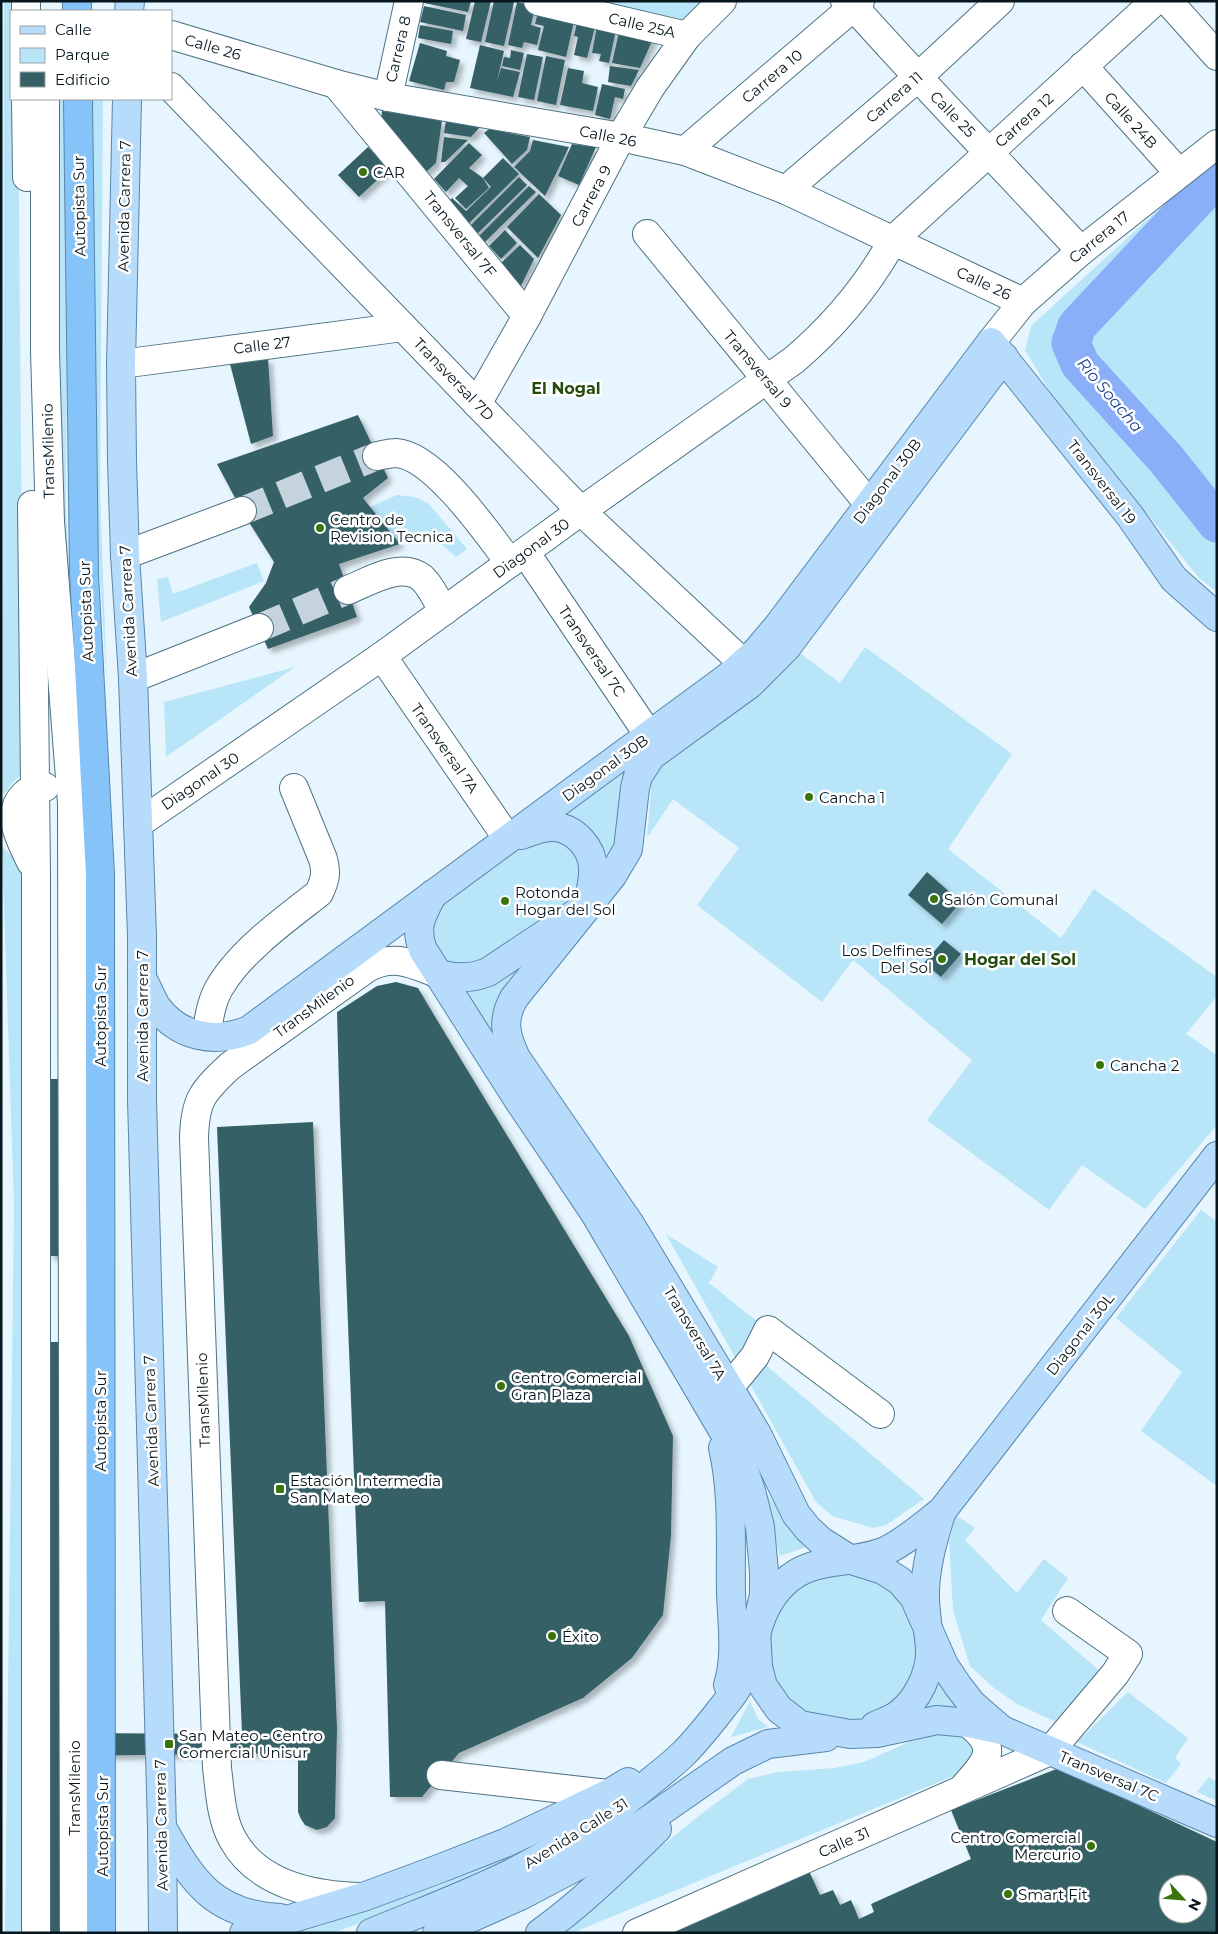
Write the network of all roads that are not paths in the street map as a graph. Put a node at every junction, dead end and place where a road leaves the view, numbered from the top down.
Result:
1 (409, 1) edge
2 (538, 1) edge
3 (722, 1) edge
4 (1000, 1) edge
5 (1154, 1) edge
6 (1168, 1) edge
7 (853, 3) edge
8 (172, 35) edge
9 (687, 36) junction
10 (1217, 56) edge
11 (1083, 66) junction
12 (917, 78) junction
13 (336, 84) junction
14 (172, 88) edge
15 (388, 97) junction
16 (26, 100) edge
17 (46, 100) edge
18 (78, 100) edge
19 (127, 100) edge
20 (622, 138) junction
21 (1217, 144) edge
22 (685, 151) junction
23 (989, 152) junction
24 (1178, 173) junction
25 (786, 190) junction
26 (647, 234) dead end
27 (893, 240) junction
28 (1080, 251) junction
29 (1023, 302) junction
30 (527, 316) junction
31 (403, 327) junction
32 (997, 350) junction
33 (121, 364) junction
34 (766, 379) junction
35 (477, 404) junction
36 (377, 456) tunnel mouth
37 (870, 504) junction
38 (242, 511) tunnel mouth
39 (581, 511) junction
40 (125, 555) junction
41 (518, 557) junction
42 (348, 590) tunnel mouth
43 (444, 611) junction
44 (1217, 617) edge
45 (259, 628) tunnel mouth
46 (382, 656) junction
47 (744, 664) junction
48 (132, 678) junction
49 (654, 742) junction
50 (36, 787) junction
51 (294, 788) dead end
52 (72, 803) junction
53 (138, 824) junction
54 (508, 839) junction
55 (433, 894) junction
56 (588, 906) junction
57 (439, 974) junction
58 (142, 977) junction
59 (206, 1036) junction
60 (1217, 1156) edge
61 (729, 1388) junction
62 (880, 1414) dead end
63 (715, 1415) junction
64 (942, 1511) junction
65 (851, 1560) junction
66 (1067, 1611) dead end
67 (926, 1620) junction
68 (756, 1629) junction
69 (714, 1718) junction
70 (968, 1723) junction
71 (1002, 1730) junction
72 (850, 1734) junction
73 (1050, 1751) junction
74 (441, 1775) dead end
75 (711, 1776) junction
76 (961, 1790) junction
77 (608, 1794) junction
78 (1217, 1823) edge
79 (162, 1828) junction
80 (363, 1897) junction
81 (287, 1919) junction
82 (36, 1933) edge
83 (74, 1933) edge
84 (101, 1933) edge
85 (162, 1933) edge
86 (244, 1933) edge
87 (371, 1933) edge
88 (437, 1933) edge
89 (540, 1933) edge
90 (637, 1933) edge

1 - 15 street, Carrera 8
2 - 9 street, Calle 25A
3 - 9 street, Carrera 9
4 - 12 street, Carrera 11
5 - 11 street, Carrera 12
6 - 10 street
7 - 12 street, Calle 25
7 - 22 street, Carrera 10
8 - 13 street, Calle 26
9 - 20 street, Carrera 9
11 - 23 street, Carrera 12
11 - 24 street, Calle 24B
12 - 23 street, Calle 25
12 - 25 street, Carrera 11
13 - 15 street, Calle 26
13 - 30 street, Transversal 7F
14 - 31 street, Transversal 7D
15 - 20 street, Calle 26
16 - 50 street, TransMilenio
17 - 52 street, TransMilenio
18 - 84 highway, Autopista Sur
19 - 33 main road, Avenida Carrera 7
20 - 22 street, Calle 26
20 - 30 street, Carrera 9
21 - 24 street, Carrera 17
22 - 25 street, Calle 26
23 - 27 street, Carrera 12
23 - 28 street, Calle 25
24 - 28 street, Carrera 17
25 - 27 street, Calle 26
26 - 34 street, Transversal 9
27 - 29 street, Calle 26
27 - 34 street, Diagonal 30
28 - 29 street, Carrera 17
29 - 32 street, Carrera 17
30 - 35 street, Carrera 9
31 - 33 street, Calle 27
31 - 35 street, Transversal 7D
32 - 37 main road, Diagonal 30B
32 - 44 main road, Transversal 19
32 - 49 main road, Diagonal 30B
33 - 40 main road, Avenida Carrera 7
34 - 37 street, Transversal 9
34 - 39 street, Diagonal 30
35 - 39 street, Transversal 7D
36 - 41 street, Transversal 7C
37 - 47 main road, Diagonal 30B
38 - 40 street
39 - 41 street, Diagonal 30
39 - 47 street, Transversal 7D
40 - 48 main road, Avenida Carrera 7
41 - 43 street, Diagonal 30
41 - 49 street, Transversal 7C
42 - 43 street
43 - 46 street, Diagonal 30
45 - 48 street
46 - 53 street, Diagonal 30
46 - 54 street, Transversal 7A
47 - 49 main road, Diagonal 30B
48 - 53 main road, Avenida Carrera 7
49 - 54 main road, Diagonal 30B
49 - 56 main road
50 - 52 street
50 - 82 street
51 - 59 street
52 - 83 street, TransMilenio
53 - 58 main road, Avenida Carrera 7
54 - 55 main road, Diagonal 30B
54 - 56 main road
55 - 57 main road
55 - 59 main road, Diagonal 30B
56 - 57 main road
56 - 61 main road, Transversal 7A
57 - 63 main road, Transversal 7A
57 - 80 street, TransMilenio
58 - 59 main road, Diagonal 30B
58 - 79 main road, Avenida Carrera 7
60 - 64 main road, Diagonal 30L
61 - 62 street
61 - 65 main road, Transversal 7A
63 - 68 main road, Transversal 7A
63 - 69 main road
64 - 65 main road
64 - 67 main road
65 - 67 main road, Transversal 7A
65 - 68 main road, Avenida Calle 31
66 - 73 street
67 - 71 main road, Transversal 7C
67 - 72 main road, Avenida Calle 31
68 - 69 main road, Avenida Calle 31
68 - 72 main road, Transversal 7C
69 - 77 main road
69 - 87 main road, Avenida Calle 31
70 - 71 main road, Transversal 7C
70 - 72 main road, Transversal 7C
70 - 76 street
71 - 73 main road, Transversal 7C
72 - 75 main road, Avenida Calle 31
73 - 76 street, Calle 31
73 - 78 main road, Transversal 7C
74 - 77 street
75 - 88 main road, Avenida Calle 31
75 - 89 main road
76 - 90 street, Calle 31
77 - 80 main road
79 - 81 main road
79 - 85 main road, Avenida Carrera 7
80 - 81 main road
81 - 86 main road

